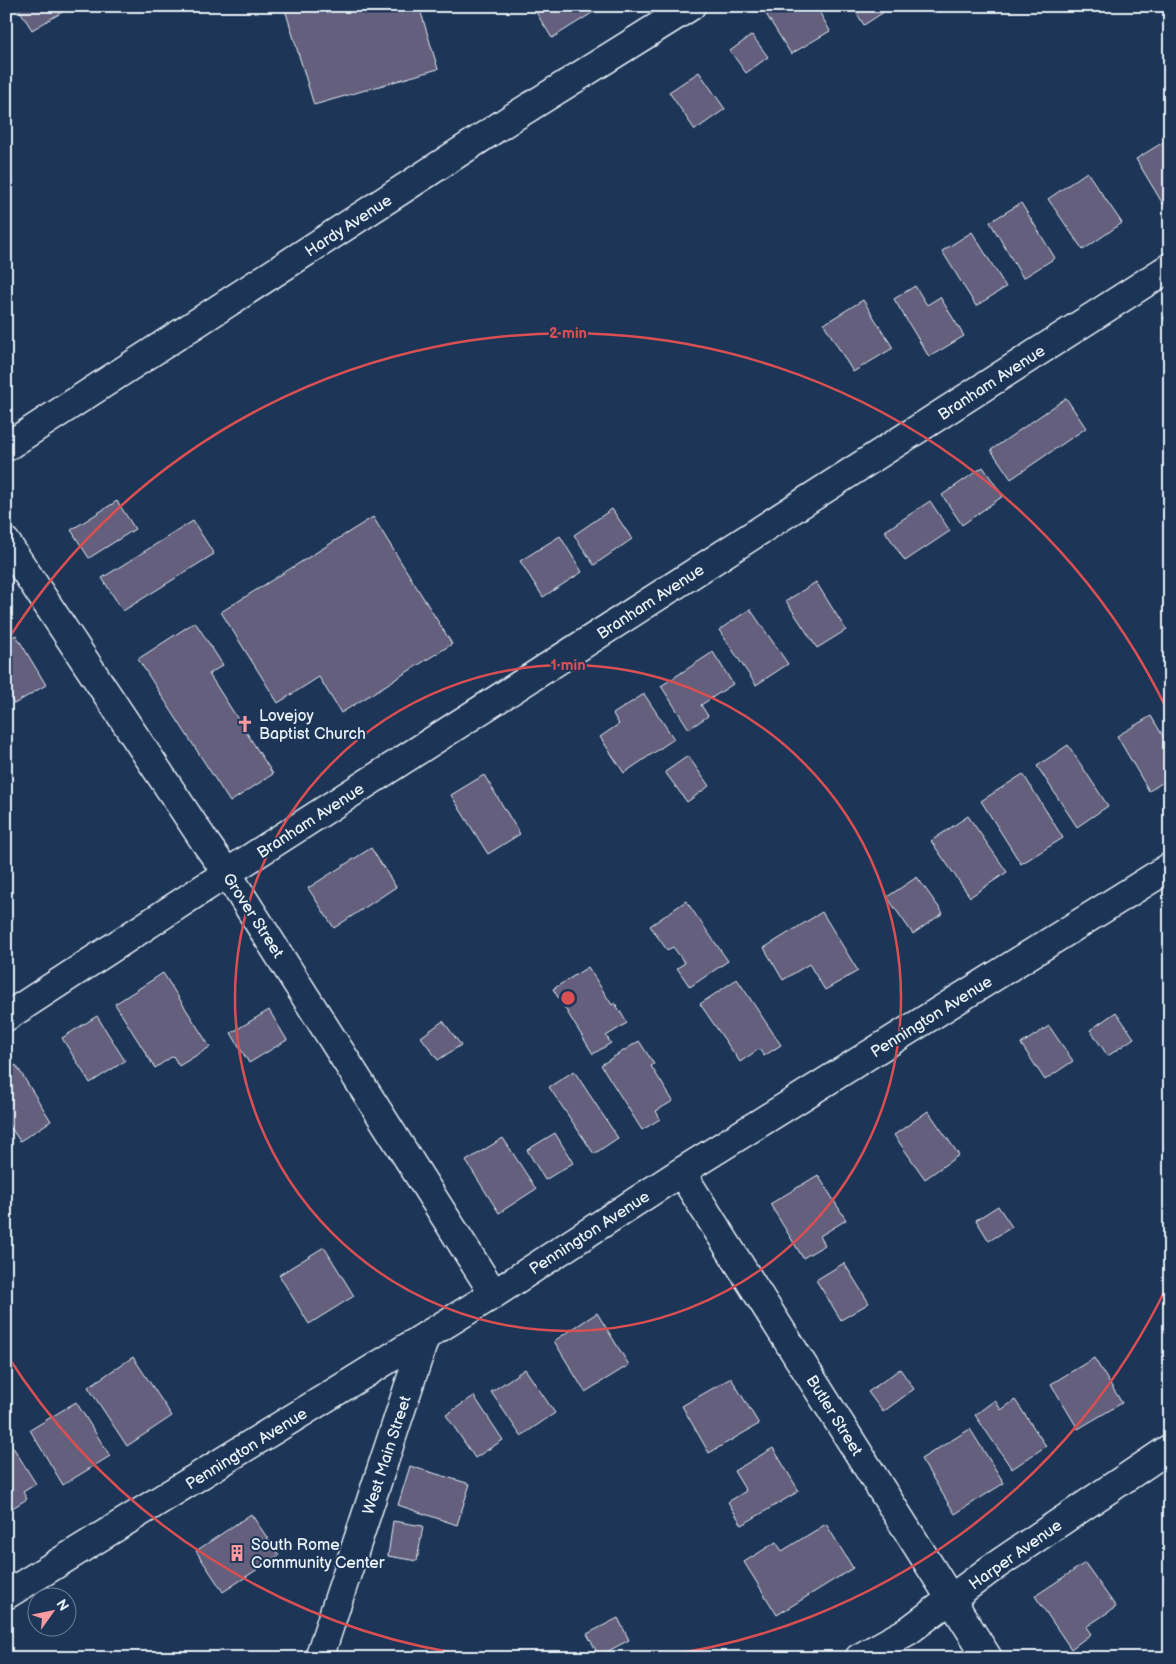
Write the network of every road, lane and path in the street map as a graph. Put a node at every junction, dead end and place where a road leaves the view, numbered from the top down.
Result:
1 (691, 6) edge
2 (1170, 267) edge
3 (6, 447) edge
4 (6, 542) edge
5 (1170, 867) edge
6 (227, 873) junction
7 (6, 1017) edge
8 (681, 1172) junction
9 (494, 1294) junction
10 (425, 1337) junction
11 (1170, 1448) edge
12 (6, 1595) edge
13 (952, 1598) junction
14 (319, 1658) edge
15 (859, 1658) edge
16 (988, 1658) edge

1 - 3 street, Hardy Avenue
2 - 6 street, Branham Avenue
4 - 6 street, Grover Street
5 - 8 street, Pennington Avenue
6 - 7 street, Branham Avenue
6 - 9 street, Grover Street
8 - 9 street, Pennington Avenue
8 - 13 street, Butler Street
9 - 10 street, Pennington Avenue
10 - 12 street, Pennington Avenue
10 - 14 street, West Main Street
11 - 13 street, Harper Avenue
13 - 15 street, Harper Avenue
13 - 16 street, Butler Street

